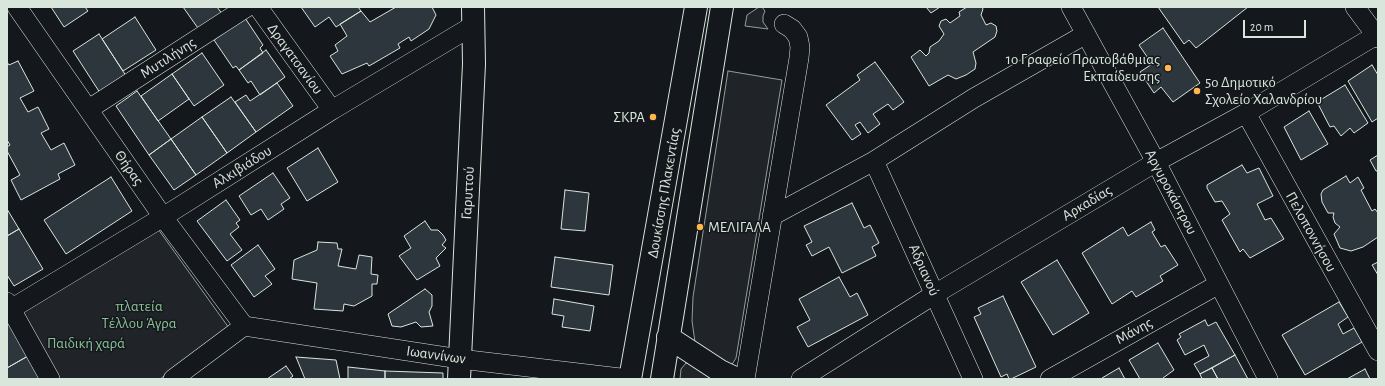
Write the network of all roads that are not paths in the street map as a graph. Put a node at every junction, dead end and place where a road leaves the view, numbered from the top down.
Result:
1 (17, 7) edge
2 (247, 7) edge
3 (258, 7) edge
4 (696, 7) edge
5 (1071, 7) edge
6 (1356, 7) edge
7 (724, 9) edge
8 (473, 16) edge
9 (784, 24) dead end
10 (1086, 34) junction
11 (1377, 36) edge
12 (89, 109) junction
13 (332, 110) junction
14 (1246, 112) junction
15 (874, 161) junction
16 (1156, 162) junction
17 (772, 216) junction
18 (163, 217) junction
19 (1219, 284) junction
20 (935, 294) junction
21 (9, 306) edge
22 (244, 326) junction
23 (668, 337) junction
24 (1378, 351) edge
25 (460, 369) edge
26 (50, 379) edge
27 (173, 379) edge
28 (630, 379) edge
29 (662, 379) edge
30 (737, 379) edge
31 (744, 379) edge
32 (801, 379) edge
33 (973, 379) edge
34 (1050, 379) edge
35 (1268, 379) edge

1 - 12 street, Θήρας
2 - 12 street, Μυτιλήνης
3 - 13 street, Δραγατσανίου
4 - 28 main road, Δουκίσσης Πλακεντίας
5 - 10 street, Αργυροκάστρου
6 - 11 street
7 - 23 main road, Δουκίσσης Πλακεντίας
8 - 13 street, Αλκιβιάδου
8 - 25 main road, Γαρυττού
9 - 17 street
10 - 15 street
10 - 16 street, Αργυροκάστρου
11 - 14 street, Αρκαδίας
12 - 18 street, Θήρας
13 - 18 street, Αλκιβιάδου
14 - 16 street, Αρκαδίας
14 - 24 street, Πελοποννήσου
15 - 17 street
15 - 20 street, Αδριανού
16 - 19 street, Αργυροκάστρου
16 - 20 street, Αρκαδίας
17 - 31 street
18 - 21 street, Αλκιβιάδου
18 - 22 street, Θήρας
19 - 34 street, Μάνης
19 - 35 street, Αργυροκάστρου
20 - 32 street, Αρκαδίας
20 - 33 street, Αδριανού
21 - 26 street
22 - 25 street, Ιωαννίνων
22 - 27 street
23 - 29 main road, Δουκίσσης Πλακεντίας
23 - 30 main road
25 - 28 street, Ιωαννίνων

